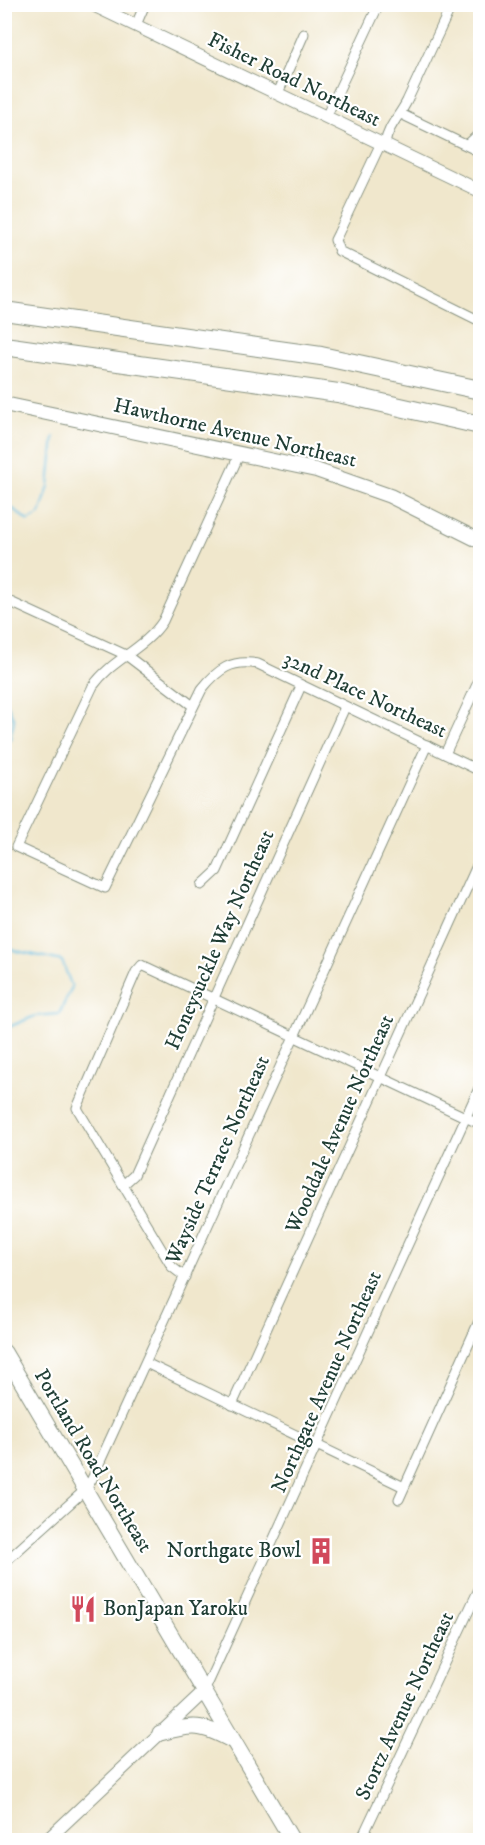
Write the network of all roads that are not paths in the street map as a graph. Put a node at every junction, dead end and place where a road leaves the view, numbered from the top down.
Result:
1 (91, 4) edge
2 (145, 4) edge
3 (379, 4) edge
4 (452, 4) edge
5 (136, 26) junction
6 (304, 34) dead end
7 (278, 93) junction
8 (400, 114) junction
9 (326, 117) junction
10 (480, 133) edge
11 (383, 144) junction
12 (467, 145) junction
13 (480, 152) edge
14 (480, 191) edge
15 (4, 311) edge
16 (480, 321) edge
17 (4, 346) edge
18 (4, 357) edge
19 (288, 385) junction
20 (480, 390) edge
21 (4, 404) edge
22 (480, 425) edge
23 (240, 453) junction
24 (480, 541) edge
25 (4, 599) edge
26 (126, 655) junction
27 (480, 678) edge
28 (301, 686) junction
29 (194, 706) junction
30 (345, 706) junction
31 (427, 745) junction
32 (446, 754) junction
33 (480, 771) edge
34 (480, 859) edge
35 (202, 885) dead end
36 (214, 997) junction
37 (294, 1035) junction
38 (381, 1076) junction
39 (480, 1086) edge
40 (466, 1117) junction
41 (480, 1124) edge
42 (124, 1184) junction
43 (185, 1277) junction
44 (480, 1324) edge
45 (4, 1352) edge
46 (146, 1363) junction
47 (232, 1405) junction
48 (318, 1446) junction
49 (404, 1487) junction
50 (86, 1489) junction
51 (399, 1499) dead end
52 (4, 1563) edge
53 (480, 1587) edge
54 (204, 1692) junction
55 (160, 1733) junction
56 (234, 1741) junction
57 (47, 1840) edge
58 (292, 1840) edge
59 (361, 1840) edge

1 - 5 street, Fisher Road Northeast
2 - 5 street
3 - 9 street
4 - 8 street
5 - 7 street, Fisher Road Northeast
6 - 7 street
7 - 9 street, Fisher Road Northeast
8 - 11 street
8 - 12 street
9 - 11 street, Fisher Road Northeast
10 - 12 street
11 - 14 street, Fisher Road Northeast
11 - 16 street
12 - 13 street
15 - 20 highway
17 - 19 highway
18 - 19 highway
19 - 22 highway
21 - 23 main road, Hawthorne Avenue Northeast
23 - 24 main road, Hawthorne Avenue Northeast
23 - 26 street
25 - 26 street
26 - 29 street
26 - 29 street
27 - 32 street
28 - 29 street, 32nd Place Northeast
28 - 30 street, 32nd Place Northeast
28 - 35 street
30 - 31 street, 32nd Place Northeast
30 - 36 street, Honeysuckle Way Northeast
31 - 32 street, 32nd Place Northeast
31 - 37 street, Wayside Terrace Northeast
32 - 33 street, 32nd Place Northeast
34 - 38 street, Wooddale Avenue Northeast
36 - 37 street
36 - 42 street, Honeysuckle Way Northeast
36 - 42 street
37 - 38 street
37 - 43 street, Wayside Terrace Northeast
38 - 40 street
38 - 47 street, Wooddale Avenue Northeast
39 - 40 street, Northgate Avenue Northeast
40 - 41 street
40 - 48 street, Northgate Avenue Northeast
42 - 43 street
43 - 46 street, Wayside Terrace Northeast
44 - 49 street
45 - 50 main road, Portland Road Northeast
46 - 47 street
46 - 50 street, Wayside Terrace Northeast
47 - 48 street
48 - 49 street
48 - 54 street, Northgate Avenue Northeast
49 - 51 street
50 - 52 street, Wayside Terrace Northeast
50 - 54 main road, Portland Road Northeast
53 - 59 street, Stortz Avenue Northeast
54 - 55 street
54 - 56 main road, Portland Road Northeast
55 - 56 main road
55 - 57 street
56 - 58 main road, Portland Road Northeast

